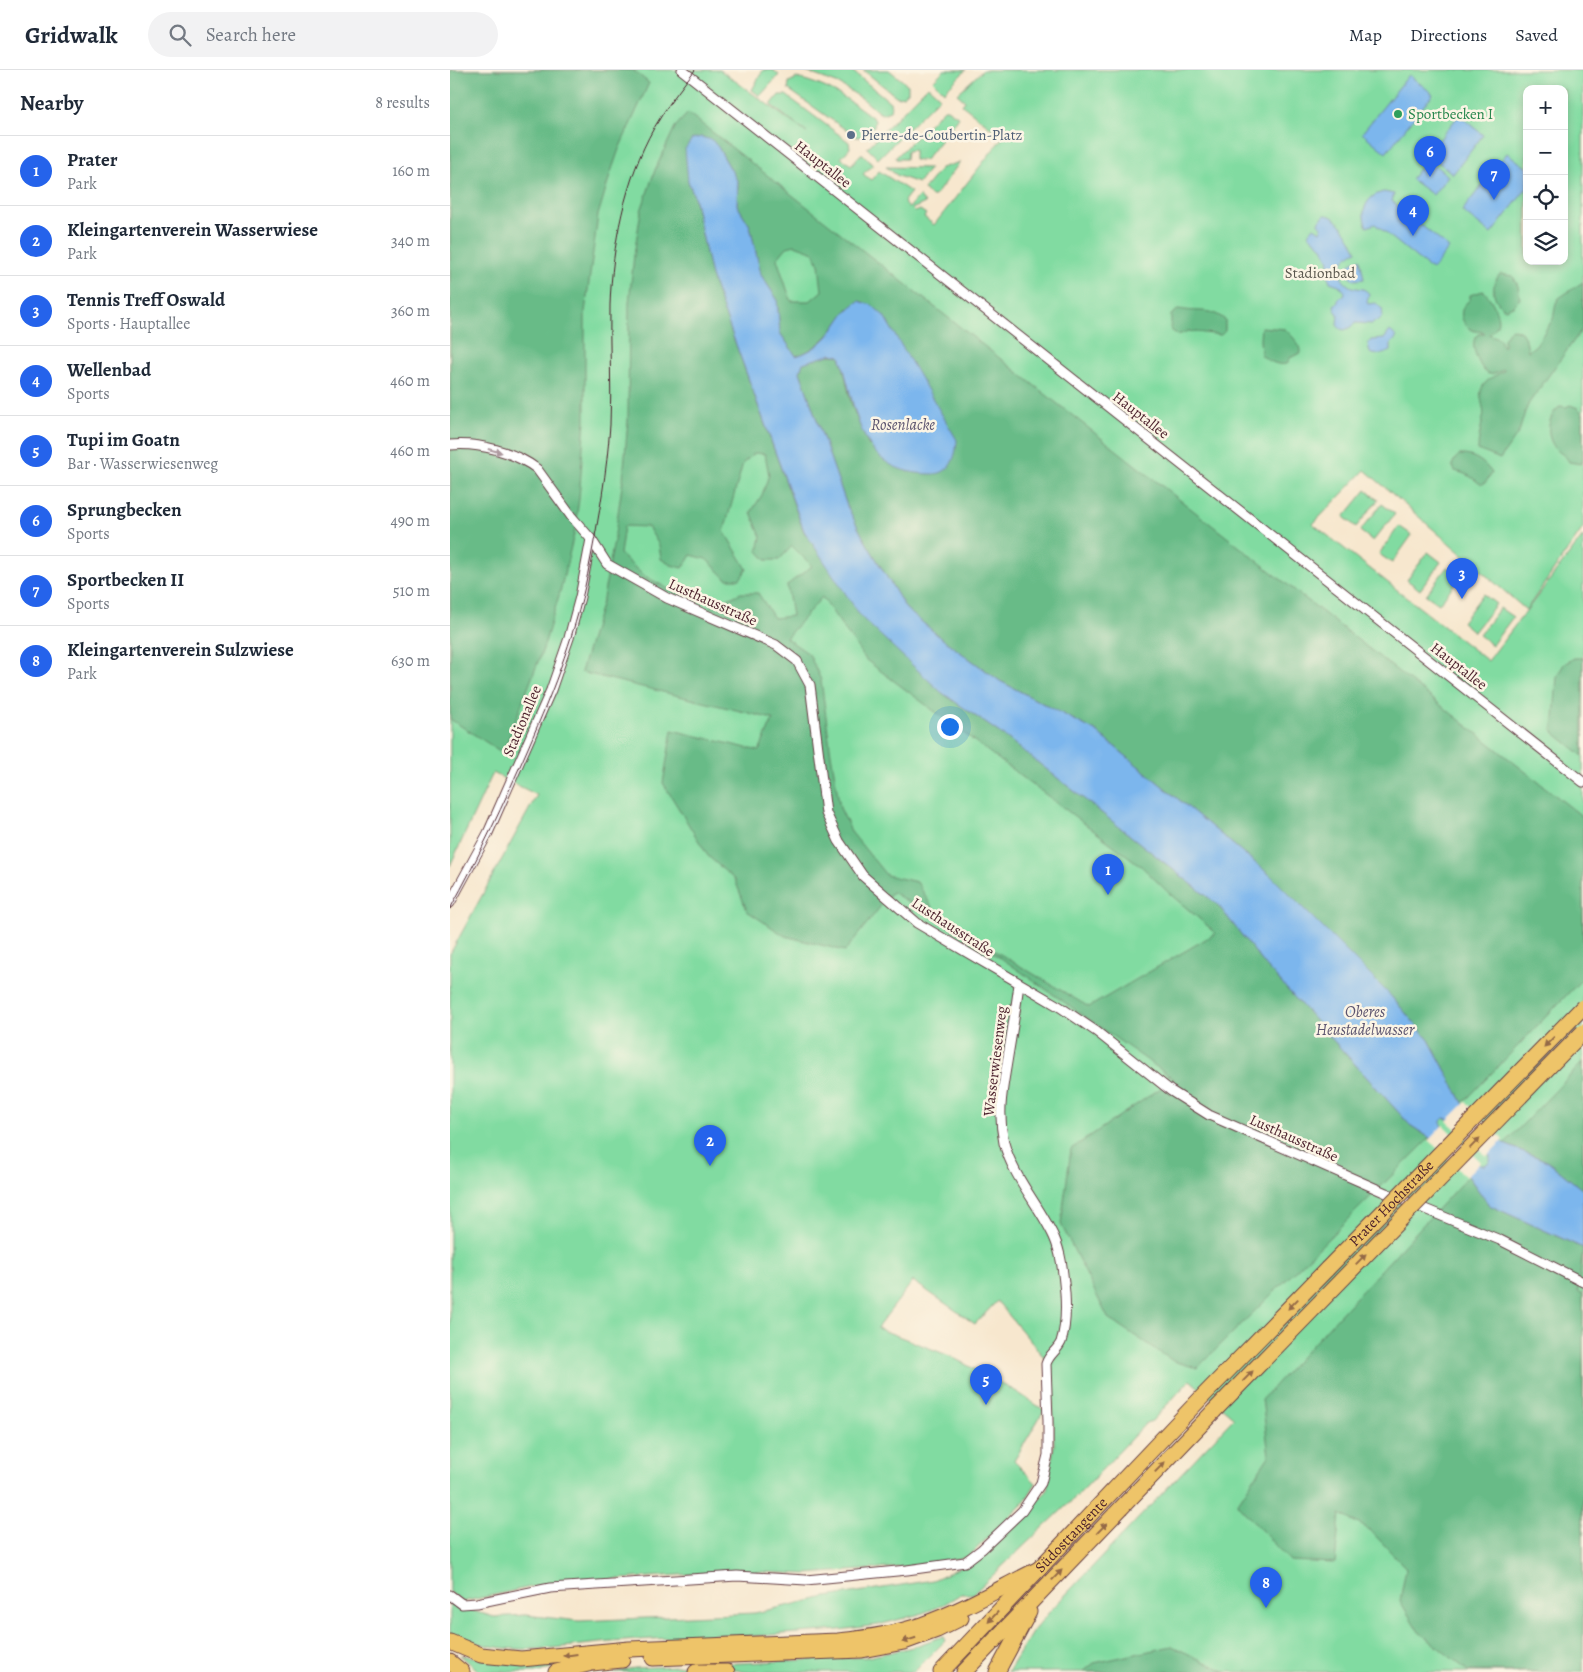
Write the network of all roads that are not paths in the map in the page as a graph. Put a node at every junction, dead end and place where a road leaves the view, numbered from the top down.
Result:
1 (682, 70) edge
2 (450, 445) edge
3 (591, 539) junction
4 (1583, 782) edge
5 (450, 903) edge
6 (1019, 984) junction
7 (1583, 1007) edge
8 (1583, 1032) edge
9 (1583, 1282) edge
10 (1201, 1398) joint
11 (1214, 1410) joint
12 (1038, 1569) junction
13 (1041, 1591) junction
14 (450, 1595) edge
15 (450, 1642) edge
16 (450, 1662) edge
17 (462, 1672) edge
18 (556, 1672) edge
19 (696, 1672) edge
20 (727, 1672) edge
21 (941, 1672) edge
22 (964, 1672) edge
23 (997, 1672) edge

1 - 4 street, Hauptallee
2 -> 3 street, Lusthausstraße
3 - 5 street, Stadionallee
3 - 6 street, Lusthausstraße
6 - 9 street, Lusthausstraße
6 - 14 street, Wasserwiesenweg
7 -> 10 highway, Prater Hochstraße, bridge
11 -> 8 highway, Prater Hochstraße, bridge
10 - 12 highway, Südosttangente
13 -> 11 highway, Südosttangente
12 -> 15 highway
12 -> 18 highway
12 -> 21 highway, Südosttangente
13 - 22 highway, Südosttangente
13 - 23 highway
16 - 17 highway
19 - 20 highway

